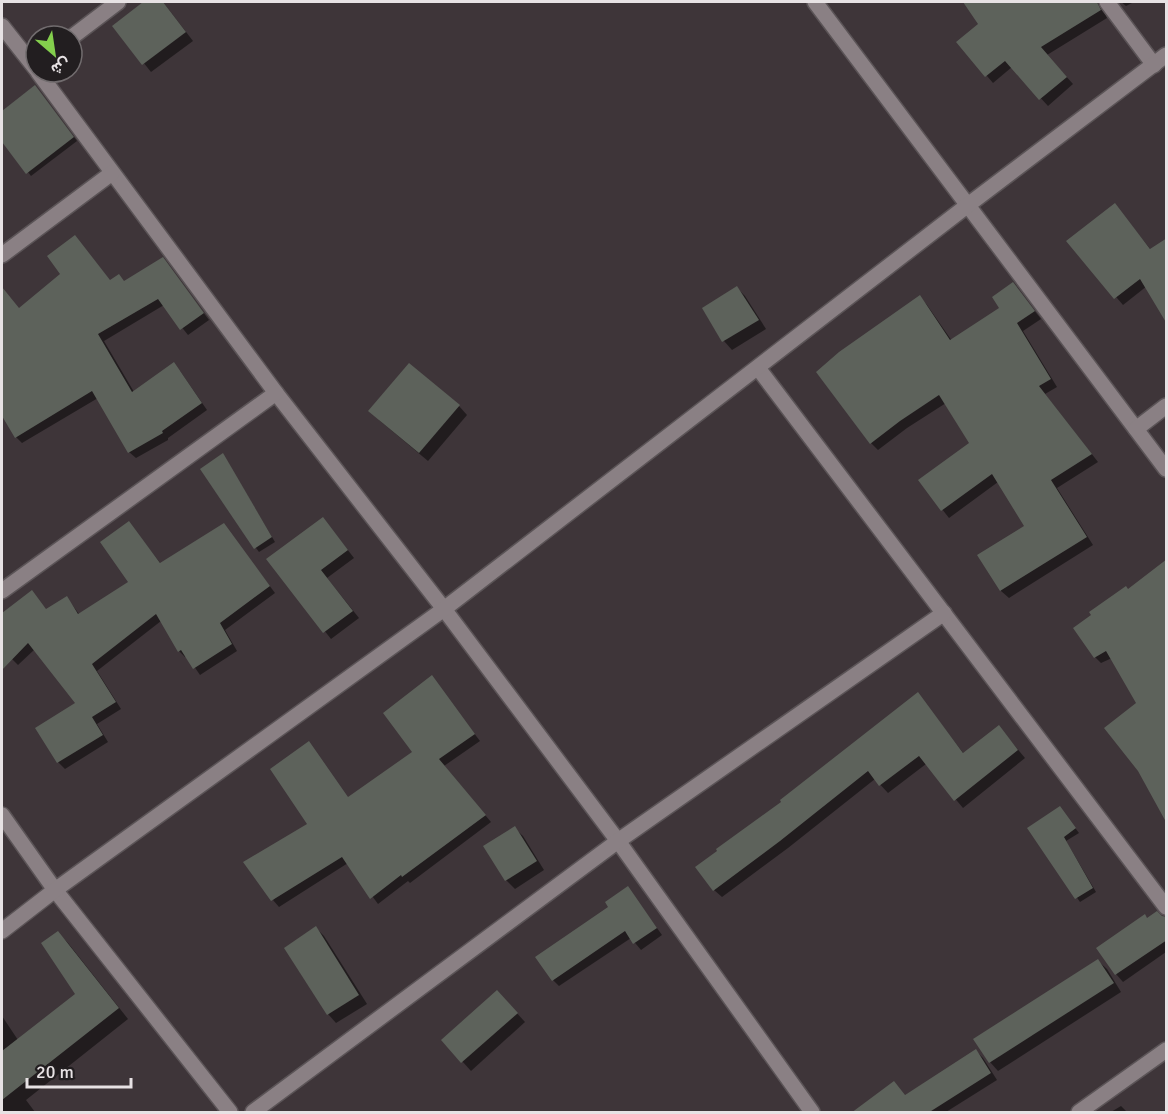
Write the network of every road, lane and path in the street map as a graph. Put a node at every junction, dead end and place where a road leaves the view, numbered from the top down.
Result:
1 (118, 2) edge
2 (815, 2) edge
3 (1107, 2) edge
4 (2, 26) edge
5 (84, 28) edge
6 (24, 53) edge
7 (1160, 60) edge
8 (48, 84) edge
9 (112, 173) junction
10 (968, 205) junction
11 (2, 255) edge
12 (758, 368) junction
13 (276, 393) junction
14 (1167, 406) edge
15 (1136, 429) junction
16 (1167, 470) edge
17 (2, 591) edge
18 (444, 609) junction
19 (944, 613) junction
20 (2, 815) edge
21 (618, 841) junction
22 (55, 890) junction
23 (1167, 907) edge
24 (2, 931) edge
25 (1167, 1050) edge
26 (230, 1113) edge
27 (253, 1113) edge
28 (812, 1113) edge
29 (1079, 1113) edge

1 - 5 street
2 - 10 street
3 - 7 street
4 - 6 street
7 - 10 street
8 - 9 street
9 - 11 street
9 - 13 street
10 - 12 street
10 - 15 street
12 - 18 street
12 - 19 street
13 - 17 street
13 - 18 street
14 - 15 street
15 - 16 street
18 - 21 street
18 - 22 street
19 - 21 street
19 - 23 street
20 - 22 street
21 - 27 street
21 - 28 street
22 - 24 street
22 - 26 street
25 - 29 street

